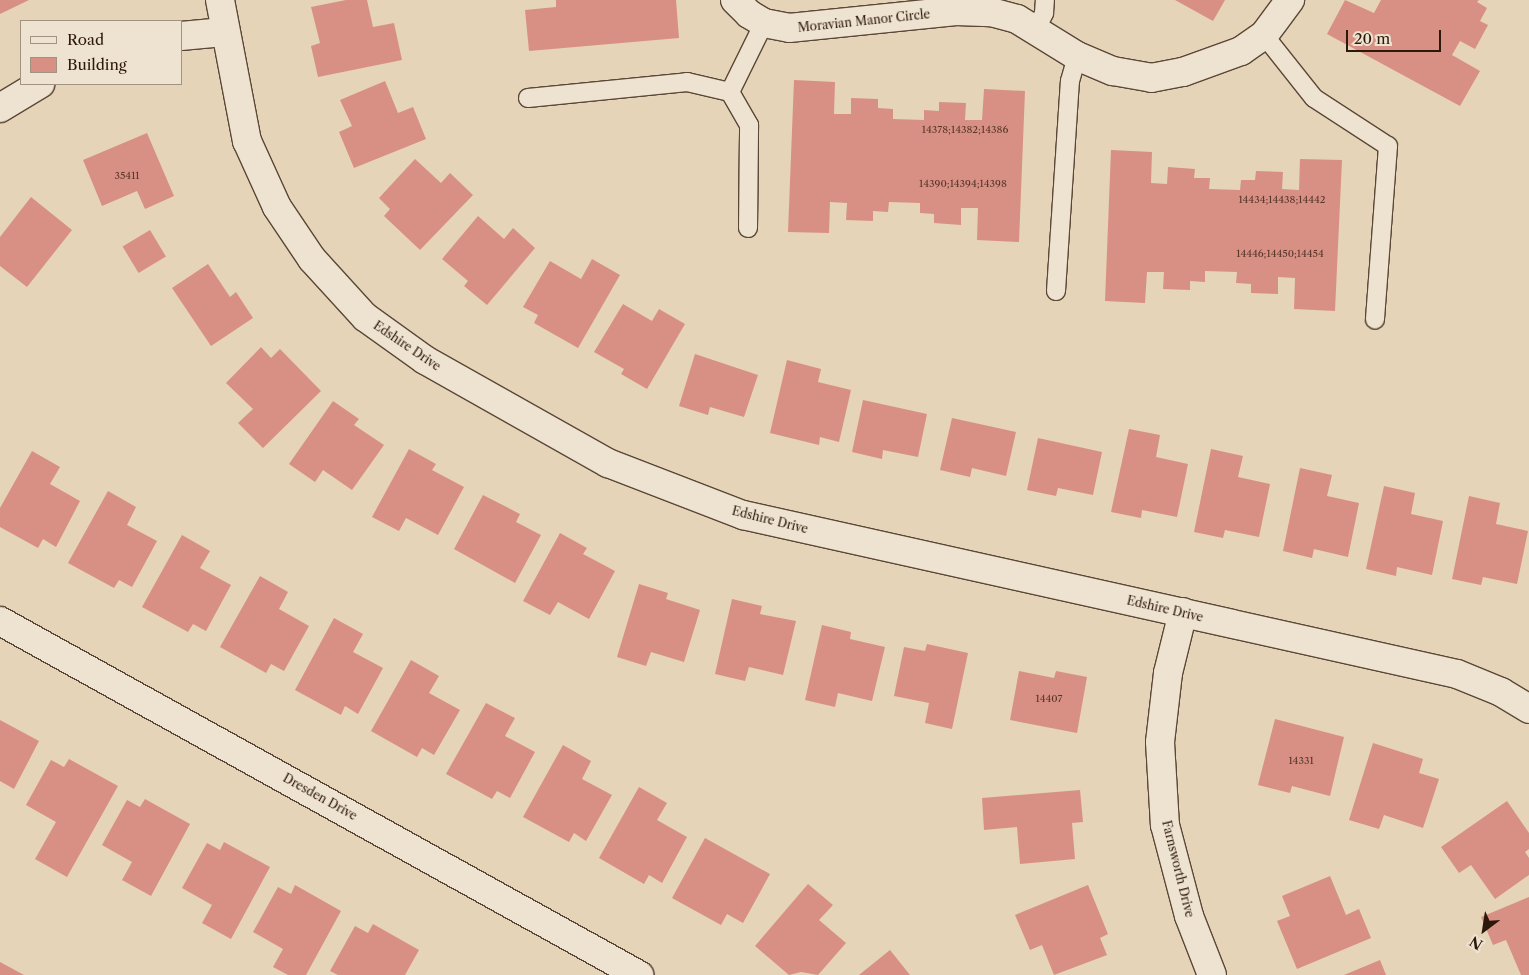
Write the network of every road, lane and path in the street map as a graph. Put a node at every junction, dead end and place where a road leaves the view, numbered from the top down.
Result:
1 (220, 0) edge
2 (735, 0) edge
3 (1045, 0) edge
4 (1290, 0) edge
5 (764, 23) junction
6 (1036, 29) junction
7 (224, 32) junction
8 (1264, 35) junction
9 (182, 36) edge
10 (1077, 56) junction
11 (38, 85) edge
12 (730, 92) junction
13 (528, 98) dead end
14 (0, 108) edge
15 (748, 228) dead end
16 (1056, 291) dead end
17 (1374, 320) dead end
18 (1183, 612) junction
19 (0, 621) edge
20 (1529, 709) edge
21 (639, 975) edge
22 (1212, 975) edge

1 - 7 street, Edshire Drive
2 - 5 street, Moravian Manor Circle
3 - 6 lane
4 - 8 street, Moravian Manor Circle
5 - 6 street, Moravian Manor Circle
5 - 12 lane
6 - 10 street, Moravian Manor Circle
7 - 9 street
7 - 18 street, Edshire Drive
8 - 10 street, Moravian Manor Circle
8 - 17 lane
10 - 16 lane
11 - 14 street
12 - 13 lane
12 - 15 lane
18 - 20 street, Edshire Drive
18 - 22 street, Farnsworth Drive
19 - 21 street, Dresden Drive

